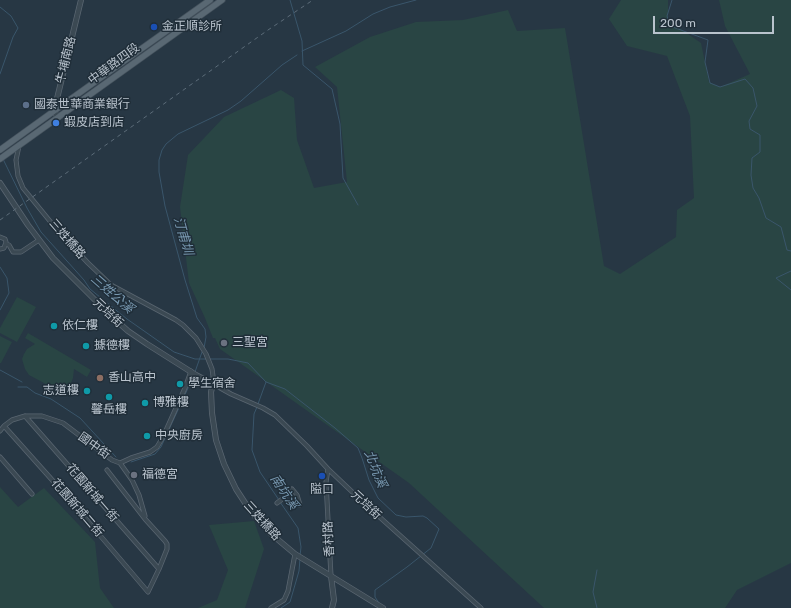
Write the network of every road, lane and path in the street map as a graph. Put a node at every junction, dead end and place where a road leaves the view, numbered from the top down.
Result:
1 (81, 0) edge
2 (210, 0) edge
3 (222, 0) edge
4 (54, 111) junction
5 (58, 118) junction
6 (17, 143) junction
7 (0, 150) edge
8 (0, 159) edge
9 (0, 183) edge
10 (0, 237) edge
11 (39, 240) junction
12 (6, 244) junction
13 (0, 249) edge
14 (191, 371) junction
15 (213, 384) junction
16 (25, 416) junction
17 (4, 426) junction
18 (0, 431) edge
19 (0, 457) edge
20 (120, 463) junction
21 (328, 469) junction
22 (107, 470) dead end
23 (32, 494) dead end
24 (277, 503) dead end
25 (300, 505) dead end
26 (145, 519) junction
27 (295, 554) junction
28 (159, 569) junction
29 (331, 576) junction
30 (271, 608) edge
31 (332, 608) edge
32 (383, 608) edge
33 (481, 608) edge

1 - 4 street, 牛埔南路
2 - 4 main road, 中華路四段
3 - 5 main road, 中華路四段
4 - 5 street
4 - 6 main road, 中華路四段
5 - 6 main road, 中華路四段
6 - 7 main road
6 - 8 main road
6 - 15 street, 三姓橋路
9 - 11 street, 元培街
10 - 12 street
11 - 12 street
11 - 14 street, 元培街
12 - 13 street
14 - 15 street, 元培街
14 - 20 street, 國中街
15 - 21 street, 元培街
15 - 27 street, 三姓橋路
16 - 17 street, 國中街
16 - 20 street, 國中街
16 - 28 street, 花園新城一街
17 - 18 street, 國中街
17 - 28 street, 花園新城二街
19 - 23 street
20 - 26 street
21 - 29 street, 香村路
21 - 33 street, 元培街
22 - 26 street
24 - 25 street
26 - 28 street
27 - 29 street, 三姓橋路
27 - 30 street
29 - 31 street, 香村路
29 - 32 street

